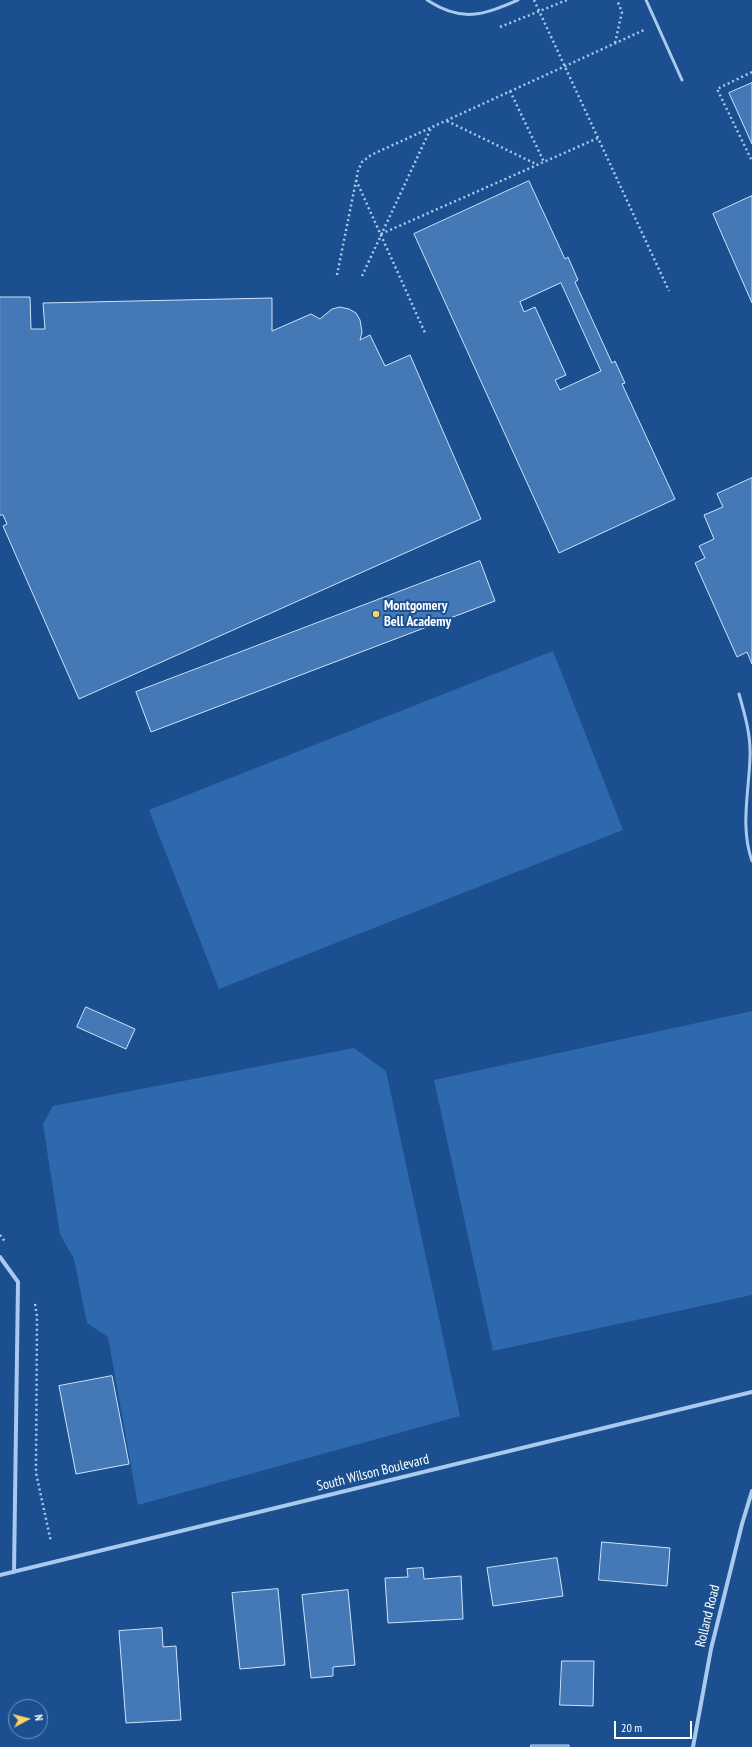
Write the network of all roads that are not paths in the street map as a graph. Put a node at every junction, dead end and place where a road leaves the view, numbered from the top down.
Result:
1 (427, 0) edge
2 (518, 0) edge
3 (646, 0) edge
4 (682, 80) dead end
5 (739, 694) dead end
6 (752, 861) edge
7 (0, 1257) edge
8 (752, 1392) edge
9 (752, 1491) edge
10 (14, 1572) junction
11 (0, 1575) edge
12 (694, 1747) edge

1 - 2 lane
3 - 4 lane
5 - 6 lane
7 - 10 street
8 - 10 street, South Wilson Boulevard
9 - 12 street, Rolland Road
10 - 11 street, South Wilson Boulevard

